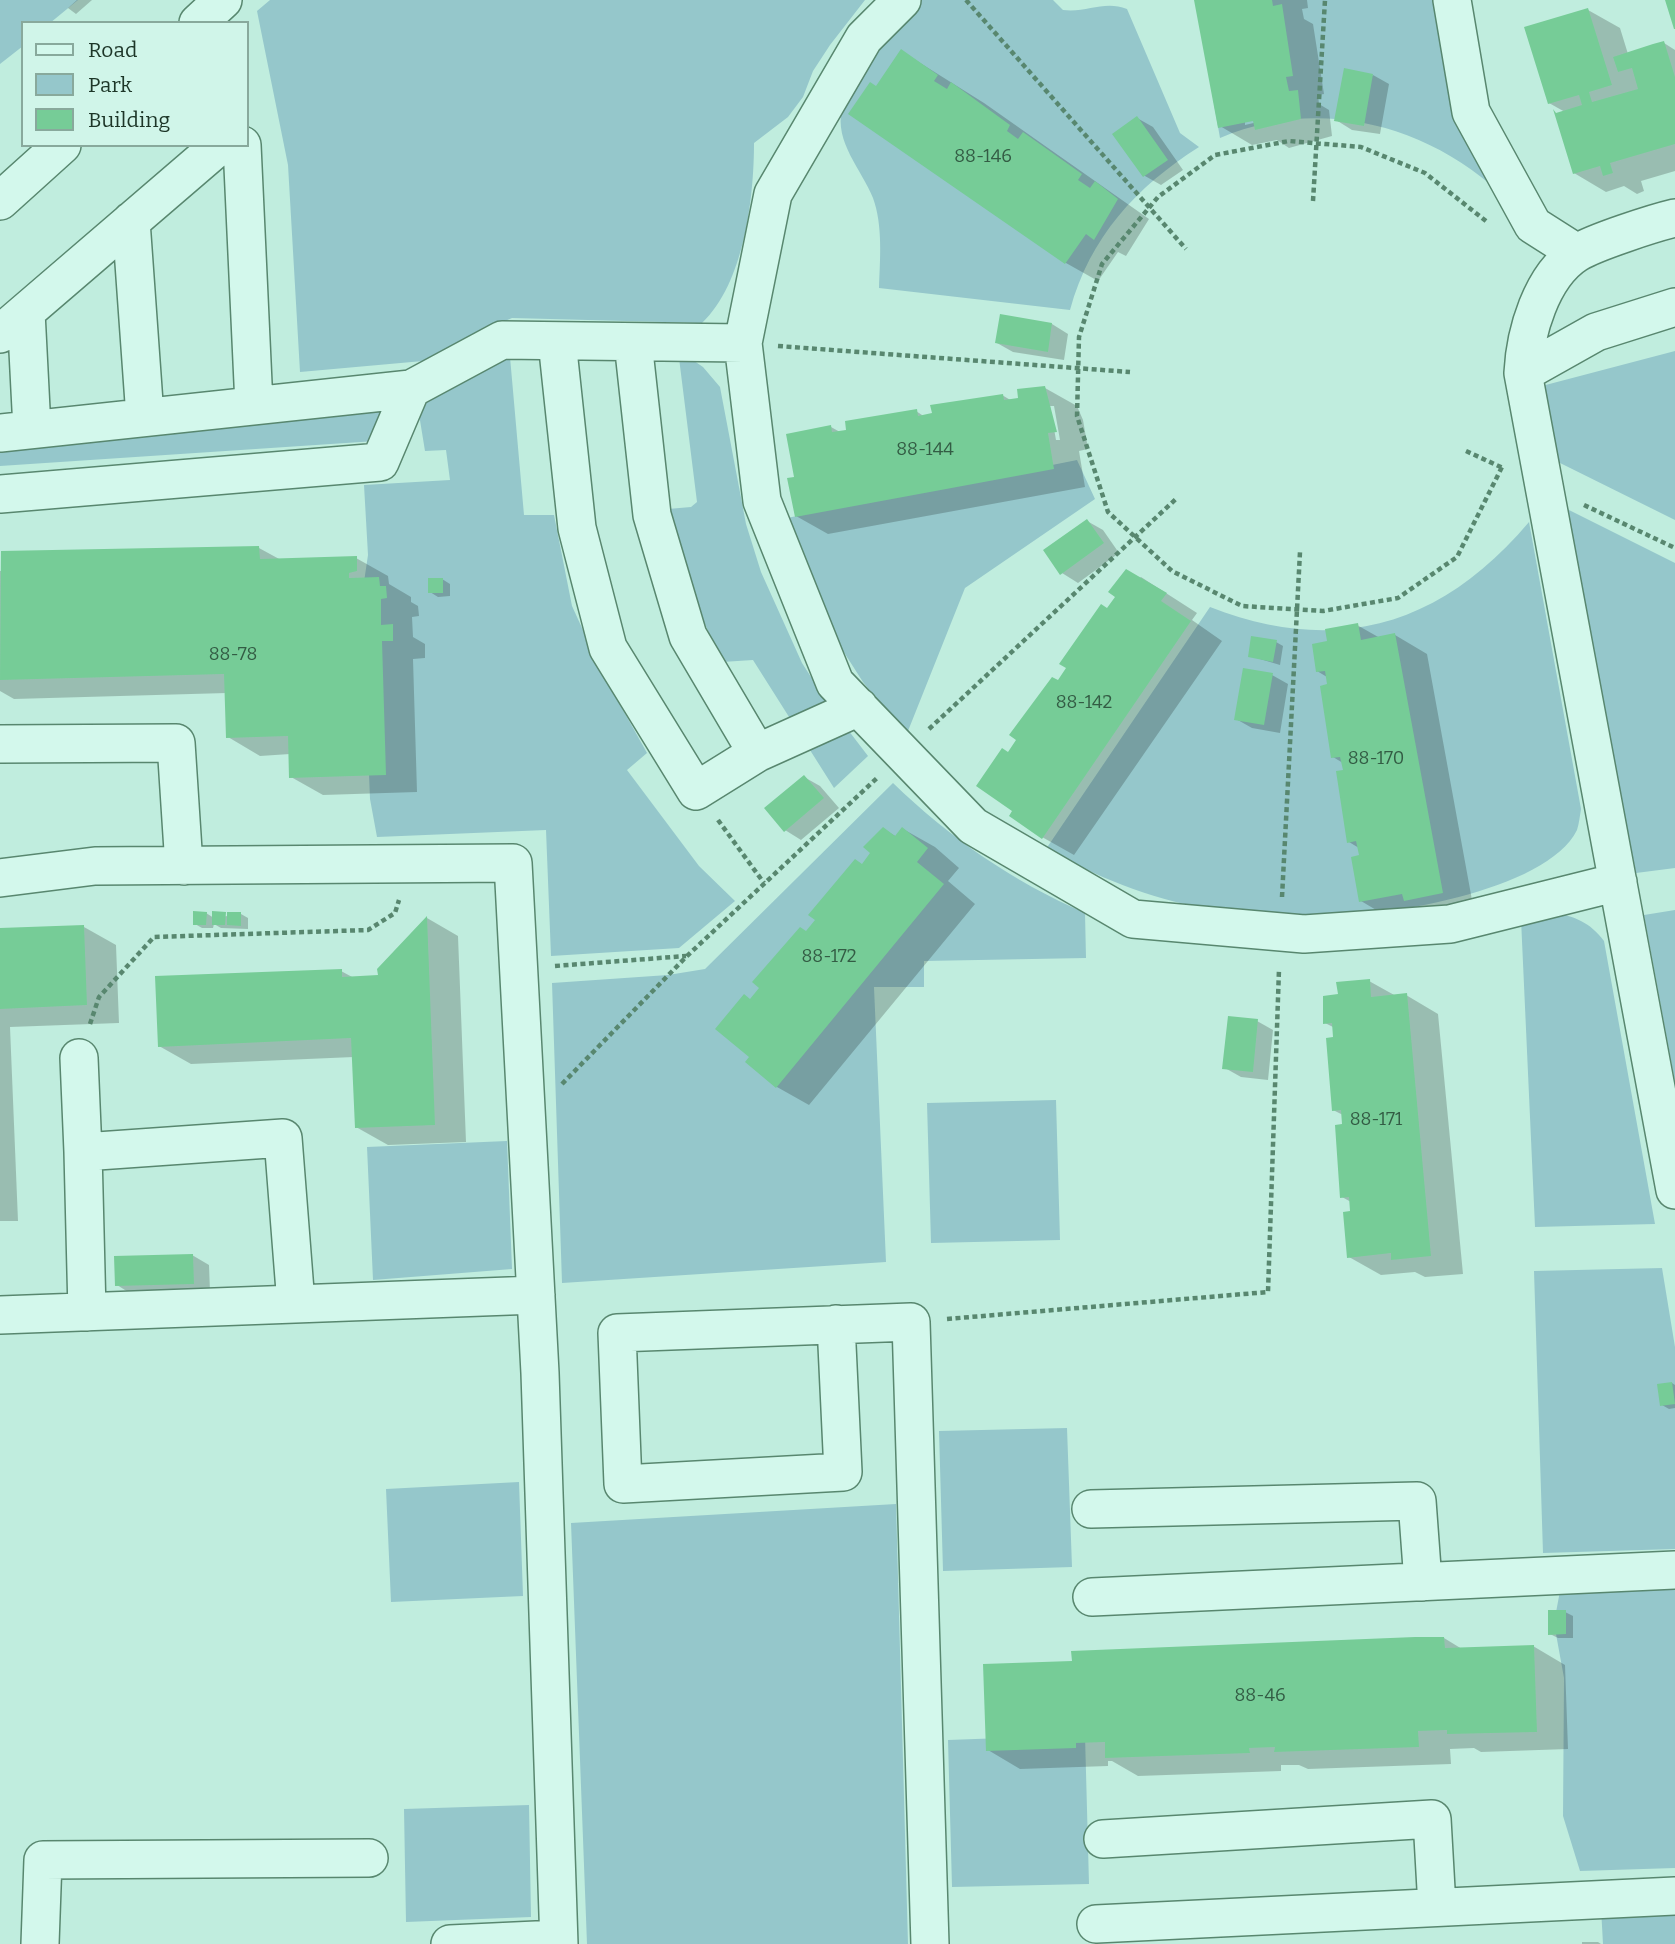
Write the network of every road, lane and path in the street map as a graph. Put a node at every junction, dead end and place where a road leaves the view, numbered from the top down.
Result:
1 (223, 0) edge
2 (902, 0) edge
3 (965, 0) edge
4 (1325, 0) edge
5 (1452, 0) edge
6 (200, 21) edge
7 (1318, 143) junction
8 (60, 147) edge
9 (218, 147) edge
10 (242, 147) edge
11 (0, 201) edge
12 (1313, 201) dead end
13 (1148, 209) junction
14 (1675, 218) edge
15 (131, 221) junction
16 (1489, 226) dead end
17 (1186, 250) dead end
18 (1577, 253) junction
19 (1675, 307) edge
20 (13, 323) edge
21 (556, 341) junction
22 (633, 342) junction
23 (743, 343) junction
24 (1079, 370) junction
25 (1130, 372) dead end
26 (1523, 373) junction
27 (411, 389) junction
28 (254, 405) junction
29 (145, 417) junction
30 (16, 431) edge
31 (1502, 467) dead end
32 (0, 494) edge
33 (1177, 498) dead end
34 (1135, 537) junction
35 (1300, 552) dead end
36 (1295, 609) junction
37 (859, 707) junction
38 (0, 744) edge
39 (757, 753) junction
40 (903, 754) junction
41 (696, 791) junction
42 (409, 864) junction
43 (184, 866) junction
44 (0, 878) edge
45 (1618, 882) junction
46 (764, 883) junction
47 (1280, 932) junction
48 (687, 956) junction
49 (519, 969) junction
50 (79, 1058) joint
51 (527, 1120) junction
52 (1669, 1128) edge
53 (83, 1152) junction
54 (1675, 1189) edge
55 (536, 1295) junction
56 (296, 1304) junction
57 (88, 1312) junction
58 (0, 1315) edge
59 (911, 1322) junction
60 (836, 1324) junction
61 (1091, 1509) dead end
62 (1675, 1570) edge
63 (1423, 1582) junction
64 (1092, 1597) dead end
65 (1103, 1839) dead end
66 (369, 1858) dead end
67 (1675, 1896) edge
68 (1437, 1908) junction
69 (1096, 1924) dead end
70 (559, 1942) edge
71 (40, 1944) edge
72 (450, 1944) edge
73 (930, 1944) edge

1 - 6 lane
2 - 23 lane
3 - 13 path
4 - 7 path
5 - 18 lane
7 - 12 path
7 - 13 path
7 - 16 path
8 - 11 lane
9 - 15 lane
10 - 28 lane
13 - 17 path
13 - 24 path
14 - 18 lane
15 - 20 lane
15 - 29 lane
18 - 26 lane
19 - 26 lane
20 - 30 lane
21 - 22 lane
21 - 27 lane
21 - 41 lane
22 - 23 lane
22 - 39 lane
23 - 24 path
23 - 37 lane
24 - 25 path
24 - 34 path
26 - 45 lane
27 - 28 lane
27 - 32 lane
28 - 29 lane
29 - 30 lane
31 - 36 path
33 - 34 path
34 - 36 path
34 - 40 path
35 - 36 path
36 - 47 path
37 - 39 lane
37 - 40 lane
38 - 43 lane
39 - 41 lane
40 - 46 path
40 - 47 lane
41 - 46 path
42 - 43 lane
42 - 49 lane
42 - 50 path
43 - 44 lane
45 - 47 lane
45 - 52 lane
46 - 48 path
47 - 59 path
48 - 49 path
48 - 51 path
49 - 51 lane
50 - 53 lane
51 - 55 lane
52 - 54 lane
53 - 56 lane
53 - 57 lane
55 - 56 lane
55 - 70 lane
56 - 57 lane
57 - 58 lane
59 - 60 lane
59 - 73 lane
60 - 60 lane
61 - 63 lane
62 - 63 lane
63 - 64 lane
65 - 68 lane
66 - 71 lane
67 - 68 lane
68 - 69 lane
70 - 72 lane

